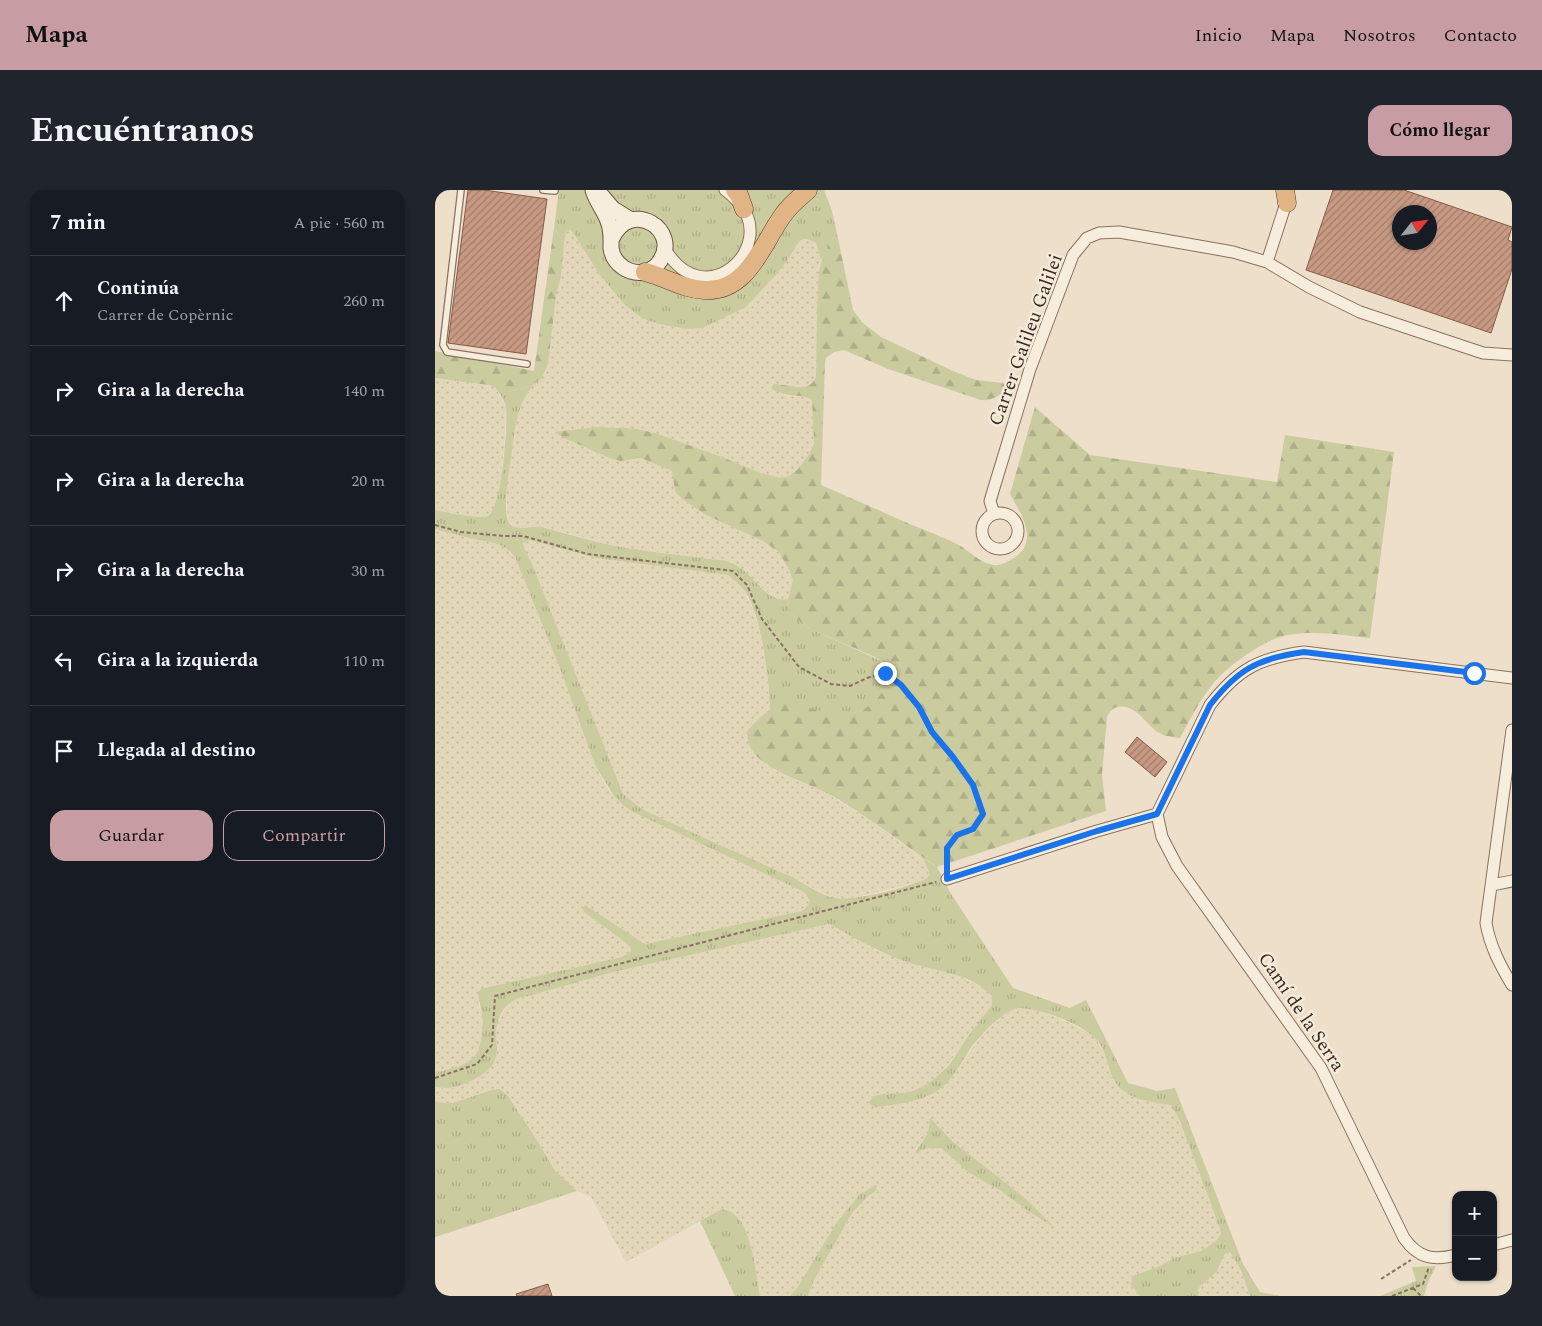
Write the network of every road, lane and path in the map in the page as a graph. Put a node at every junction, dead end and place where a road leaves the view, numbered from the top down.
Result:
1 (461, 190) edge
2 (543, 190) edge
3 (593, 190) edge
4 (598, 190) edge
5 (725, 190) edge
6 (735, 190) edge
7 (808, 190) edge
8 (555, 191) edge
9 (1287, 194) edge
10 (744, 209) junction
11 (631, 220) junction
12 (612, 238) junction
13 (665, 250) junction
14 (1267, 262) junction
15 (645, 272) junction
16 (1512, 355) edge
17 (527, 364) dead end
18 (994, 514) dead end
19 (435, 525) edge
20 (1512, 678) edge
21 (1512, 730) edge
22 (1157, 814) junction
23 (947, 879) junction
24 (1512, 881) edge
25 (1492, 885) junction
26 (1512, 985) edge
27 (435, 1078) edge
28 (1512, 1240) edge
29 (1497, 1244) edge
30 (1416, 1251) junction
31 (1452, 1256) edge
32 (1432, 1258) junction
33 (1381, 1279) dead end
34 (1413, 1288) junction
35 (1392, 1296) edge
36 (1421, 1296) edge

1 - 17 lane
2 - 8 lane
3 - 12 main road
4 - 11 main road
5 - 10 street
6 - 10 highway
7 - 15 highway
9 - 14 street
10 - 13 street
11 - 12 main road
11 - 13 main road
12 - 15 main road
13 - 15 main road
14 - 16 street, Carrer Galileu Galilei
14 - 18 street, Carrer Galileu Galilei
19 - 23 path
20 - 22 street
21 - 25 street
22 - 23 street
22 - 30 street, Camí de la Serra
23 - 27 path
24 - 25 street
25 - 26 street
28 - 29 street
30 - 32 street, Camí de la Serra
30 - 33 path
31 - 32 street
32 - 34 path
34 - 35 path
34 - 36 path

